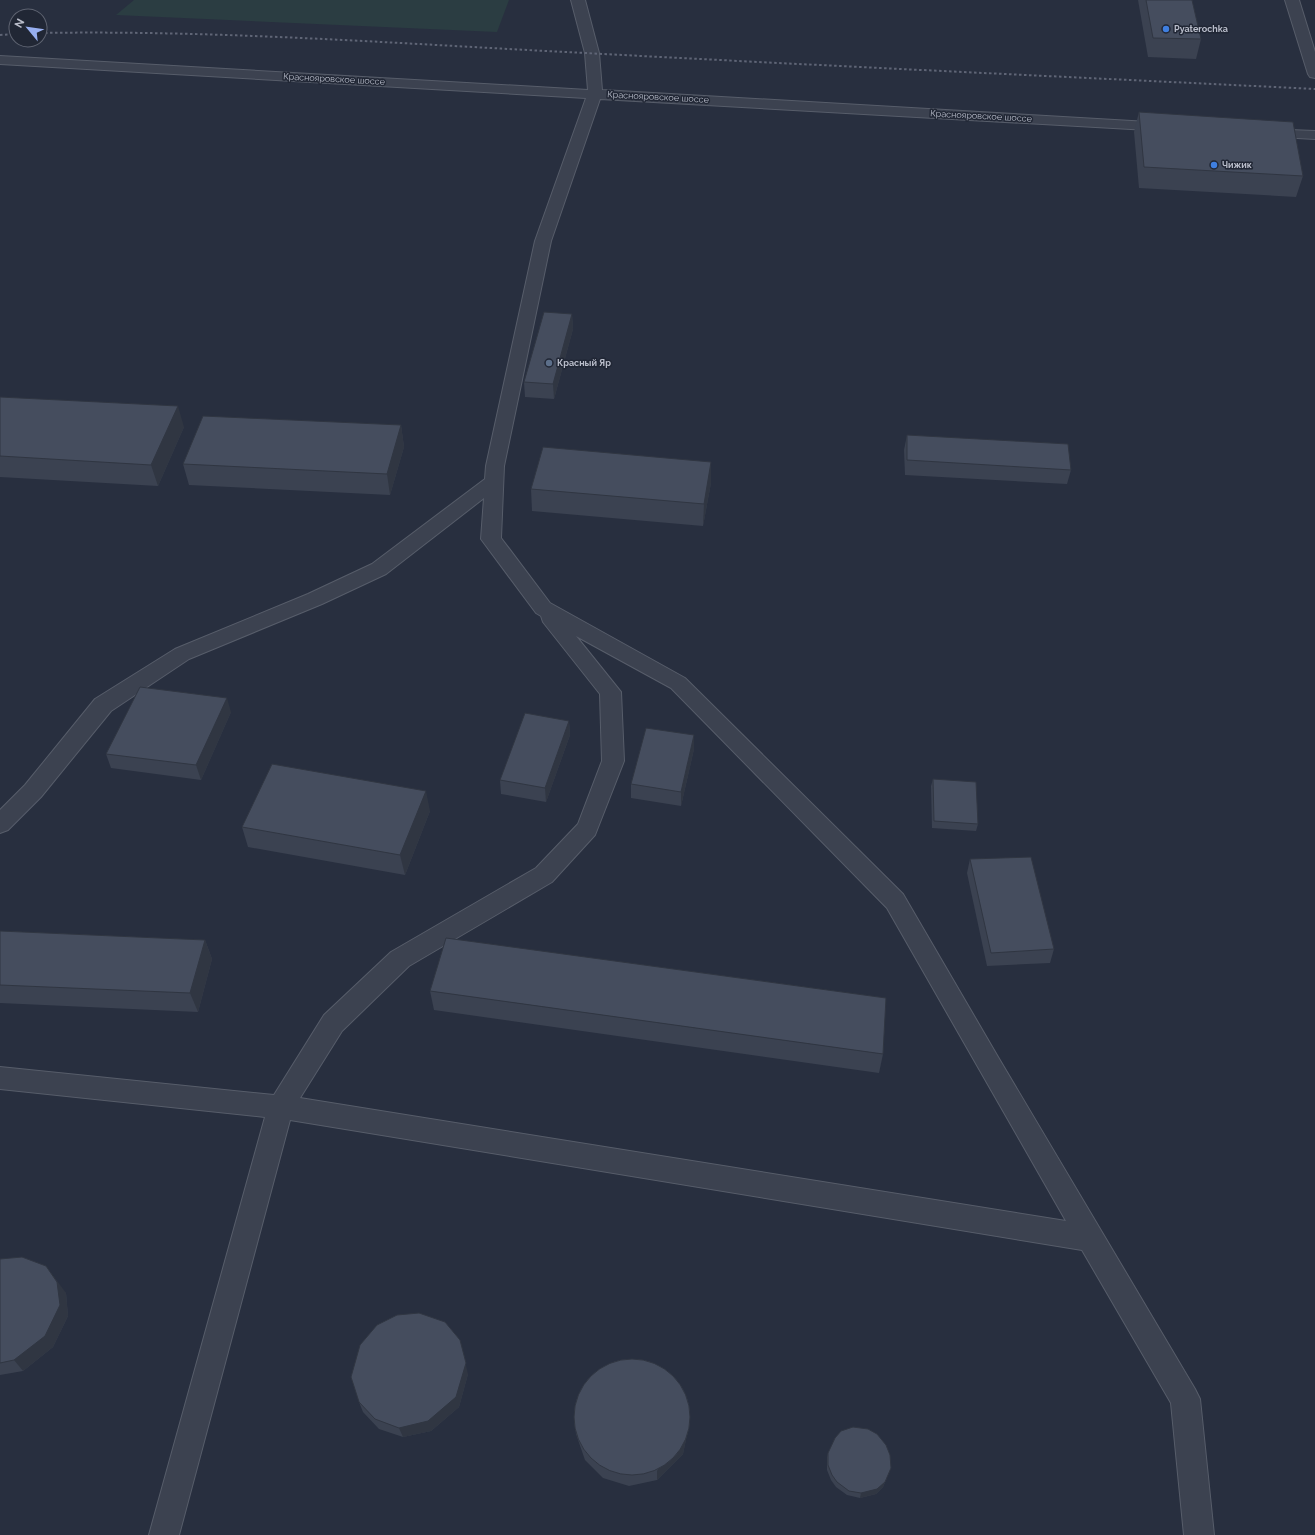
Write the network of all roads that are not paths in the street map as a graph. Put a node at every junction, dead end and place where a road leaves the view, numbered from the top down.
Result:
1 (578, 0) edge
2 (1292, 0) edge
3 (0, 60) edge
4 (1315, 74) edge
5 (594, 94) junction
6 (1180, 128) edge
7 (1252, 132) edge
8 (1315, 135) edge
9 (494, 481) junction
10 (543, 608) junction
11 (0, 824) edge
12 (0, 1078) edge
13 (281, 1107) junction
14 (1090, 1238) junction
15 (164, 1535) edge
16 (1198, 1535) edge

1 - 5 street
2 - 4 street
3 - 5 street, Краснояровское шоссе
5 - 6 street, Краснояровское шоссе
5 - 9 street
7 - 8 street
9 - 10 street
9 - 11 street
10 - 13 street
10 - 14 street
12 - 13 street
13 - 14 street
13 - 15 street
14 - 16 street

